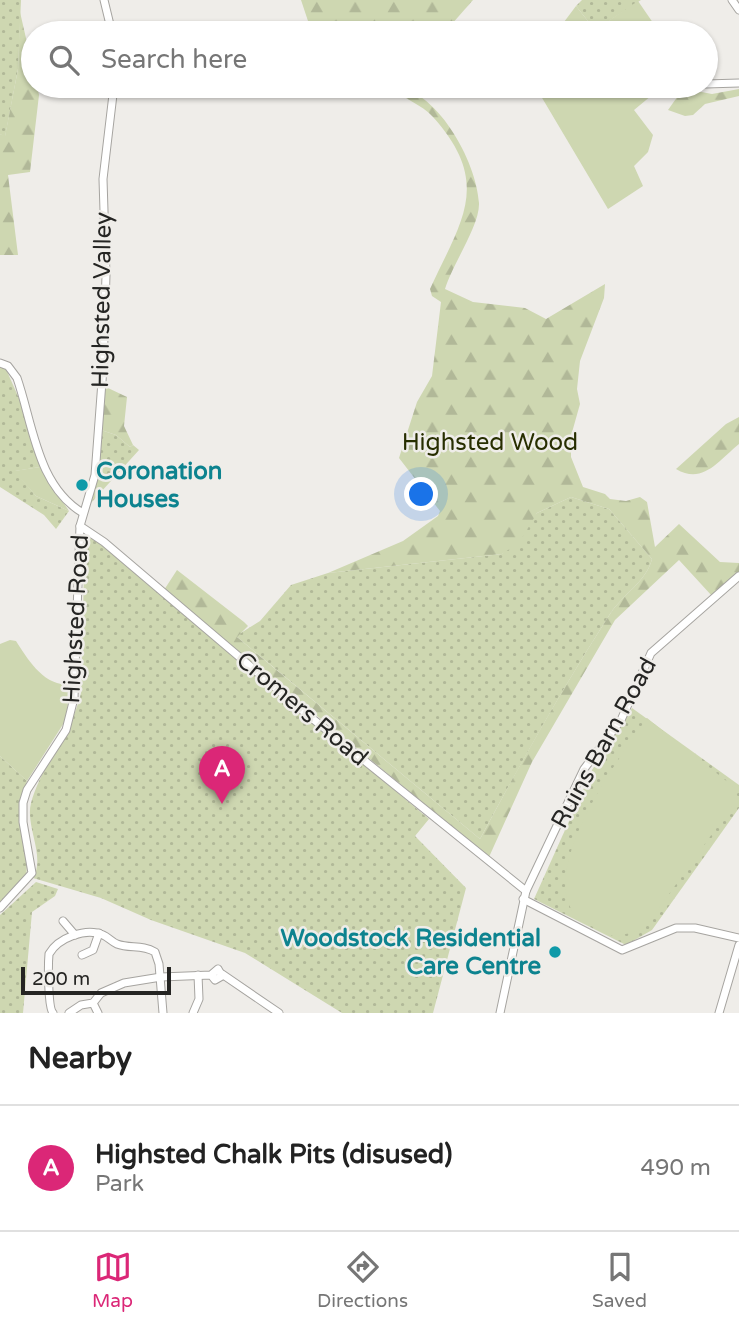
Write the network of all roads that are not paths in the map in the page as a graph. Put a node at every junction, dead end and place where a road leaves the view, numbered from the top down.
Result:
1 (732, 0) edge
2 (107, 2) edge
3 (739, 10) edge
4 (109, 21) edge
5 (739, 83) edge
6 (718, 84) edge
7 (113, 98) edge
8 (0, 363) edge
9 (83, 513) junction
10 (80, 526) junction
11 (739, 576) edge
12 (525, 895) junction
13 (0, 908) edge
14 (63, 921) dead end
15 (99, 933) junction
16 (75, 936) junction
17 (739, 938) edge
18 (739, 945) edge
19 (82, 955) dead end
20 (198, 975) junction
21 (161, 977) junction
22 (730, 978) junction
23 (739, 981) edge
24 (93, 1003) junction
25 (191, 1011) edge
26 (53, 1013) edge
27 (69, 1013) edge
28 (98, 1013) edge
29 (163, 1013) edge
30 (279, 1013) edge
31 (500, 1013) edge
32 (719, 1013) edge

1 - 3 street
2 - 4 street
5 - 6 street
7 - 9 street, Highsted Valley
8 - 9 street
9 - 10 street, Highsted Road
10 - 12 street, Cromers Road
10 - 13 street, Highsted Road
11 - 12 street, Ruins Barn Road
12 - 17 street, Cromers Road
12 - 31 street, Ruins Barn Road
14 - 16 street
15 - 16 street
15 - 19 street
15 - 21 street
16 - 26 street
18 - 22 street
20 - 21 street
20 - 25 street
20 - 30 street
21 - 24 street
21 - 29 street
22 - 23 street
22 - 32 street
24 - 27 street
24 - 28 street

